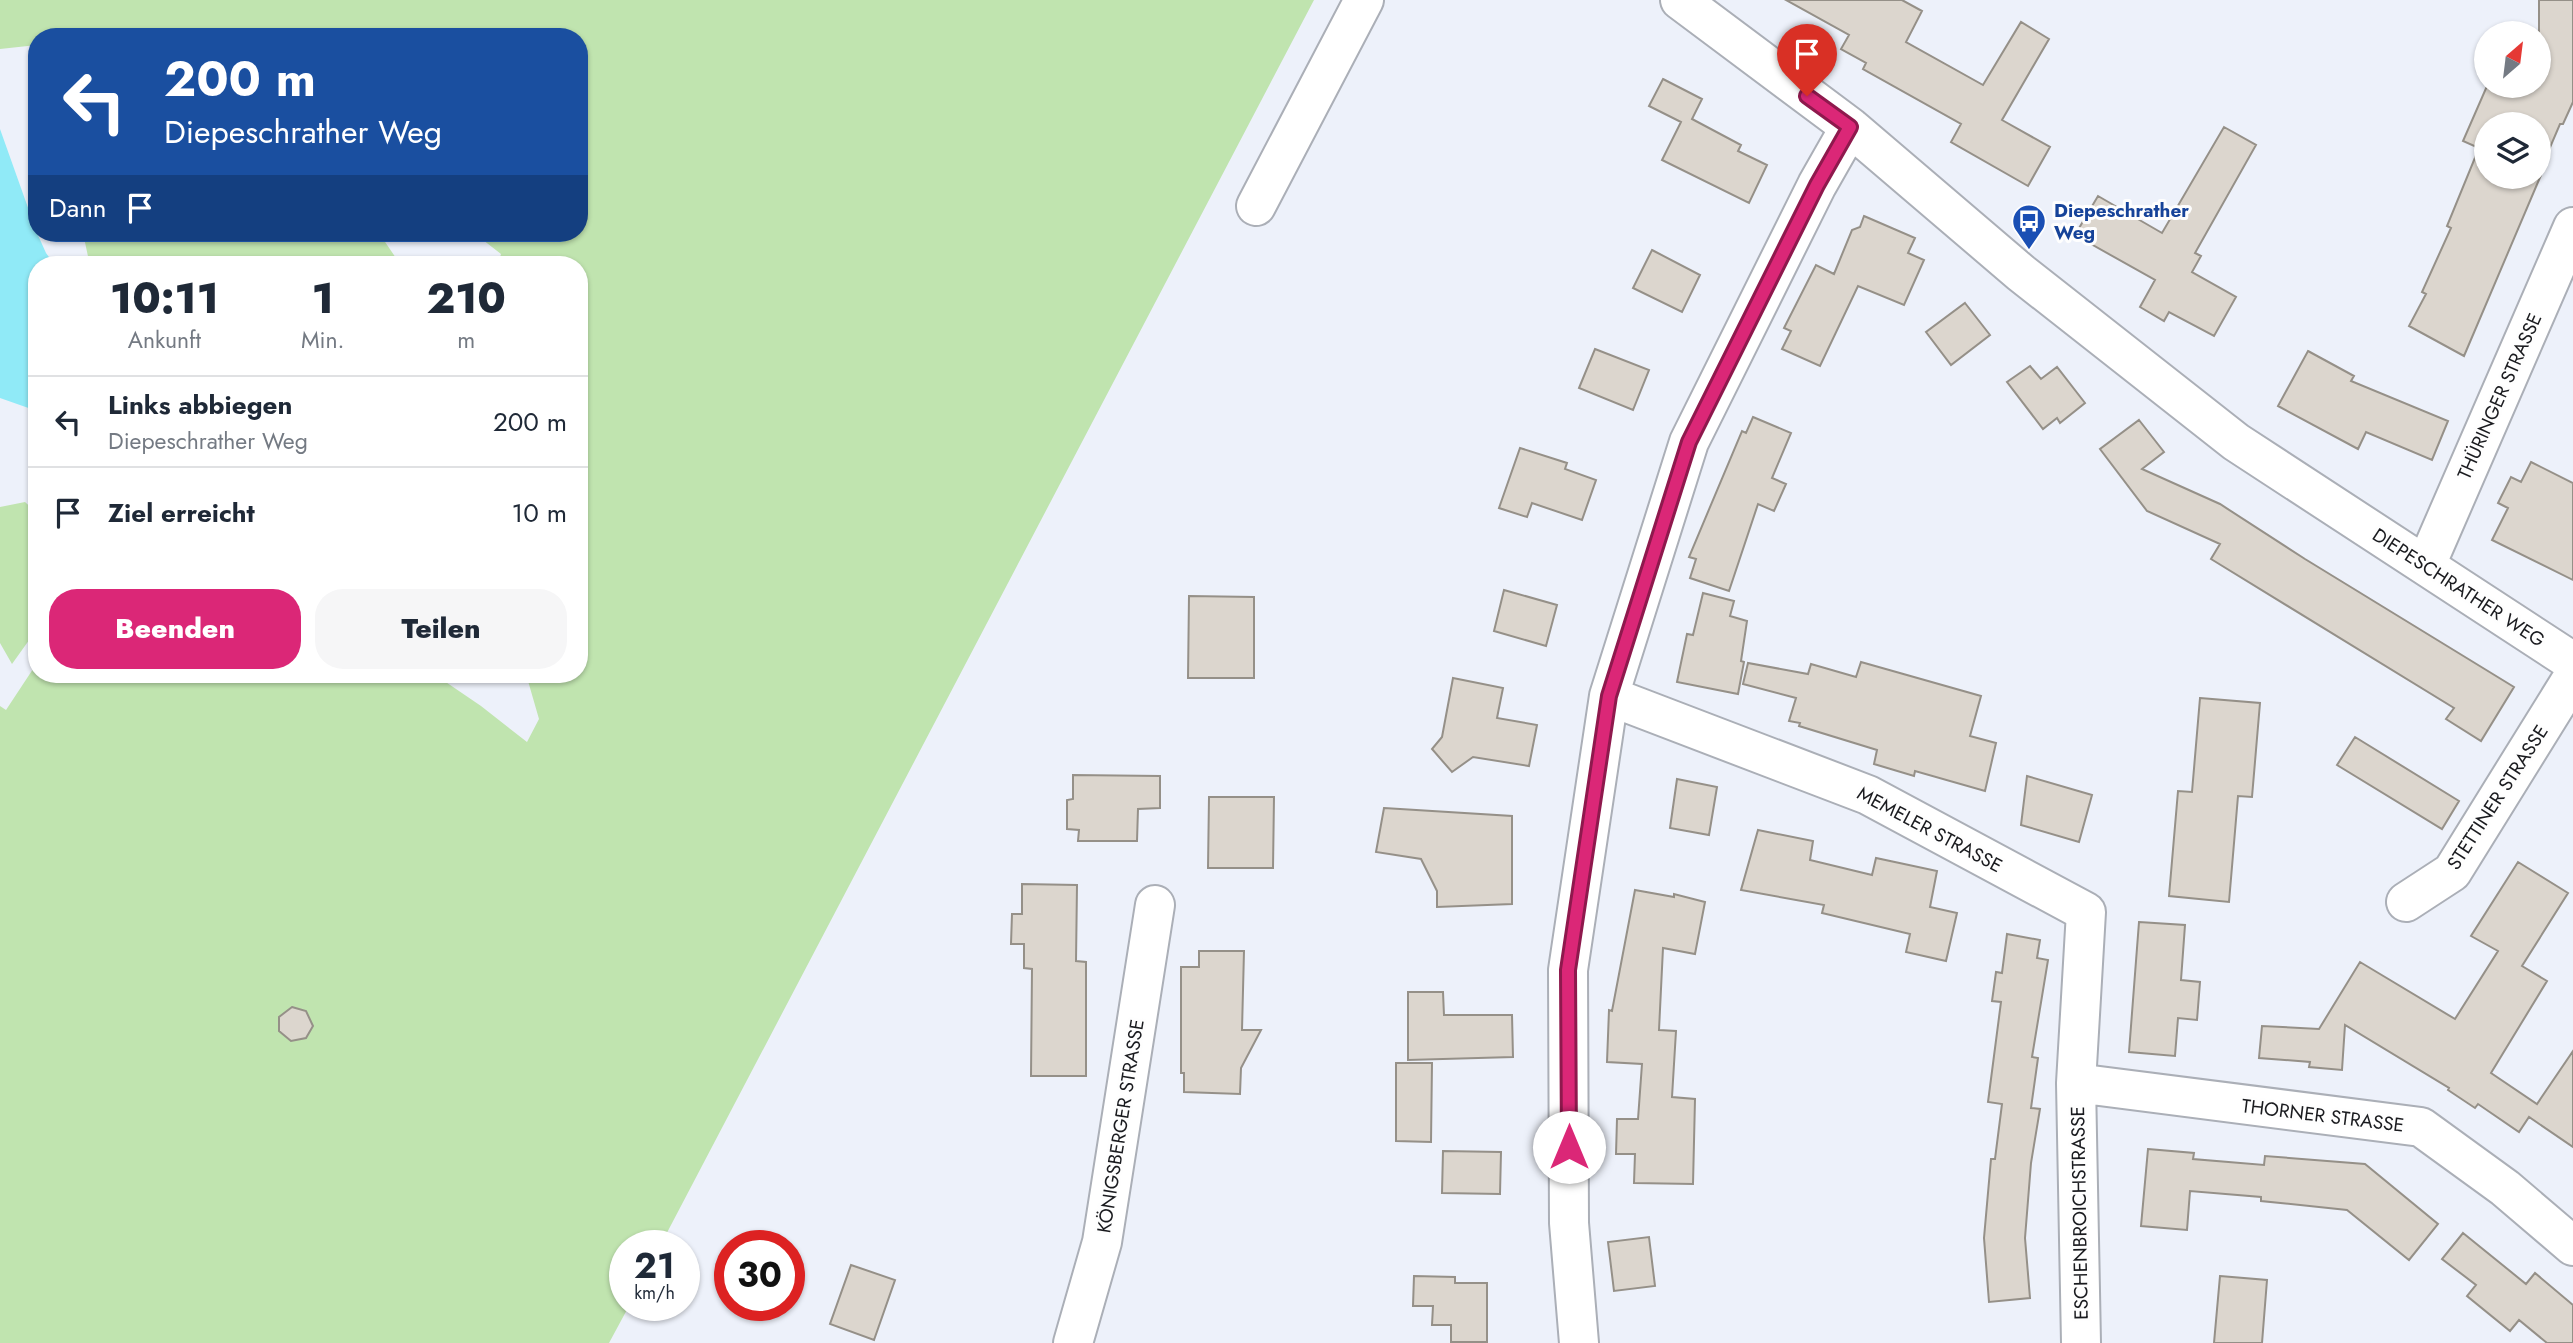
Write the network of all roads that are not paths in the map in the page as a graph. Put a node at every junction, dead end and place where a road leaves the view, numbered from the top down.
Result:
1 (1364, 0) edge
2 (1680, 0) edge
3 (1850, 127) junction
4 (1256, 206) dead end
5 (2573, 227) edge
6 (2426, 565) junction
7 (2573, 662) edge
8 (2573, 677) edge
9 (1609, 696) junction
10 (2406, 902) dead end
11 (1155, 905) dead end
12 (2076, 1083) junction
13 (2573, 1246) edge
14 (1073, 1343) edge
15 (1579, 1343) edge
16 (2081, 1343) edge

1 - 4 street
2 - 3 street, DIEPESCHRATHER WEG
3 - 6 street, DIEPESCHRATHER WEG
3 - 9 street
5 - 6 street, THÜRINGER STRASSE
6 - 7 street, DIEPESCHRATHER WEG
8 - 10 street, STETTINER STRASSE
9 - 12 street, MEMELER STRASSE
9 - 15 street
11 - 14 street, KÖNIGSBERGER STRASSE
12 - 13 street, THORNER STRASSE
12 - 16 street, ESCHENBROICHSTRASSE

